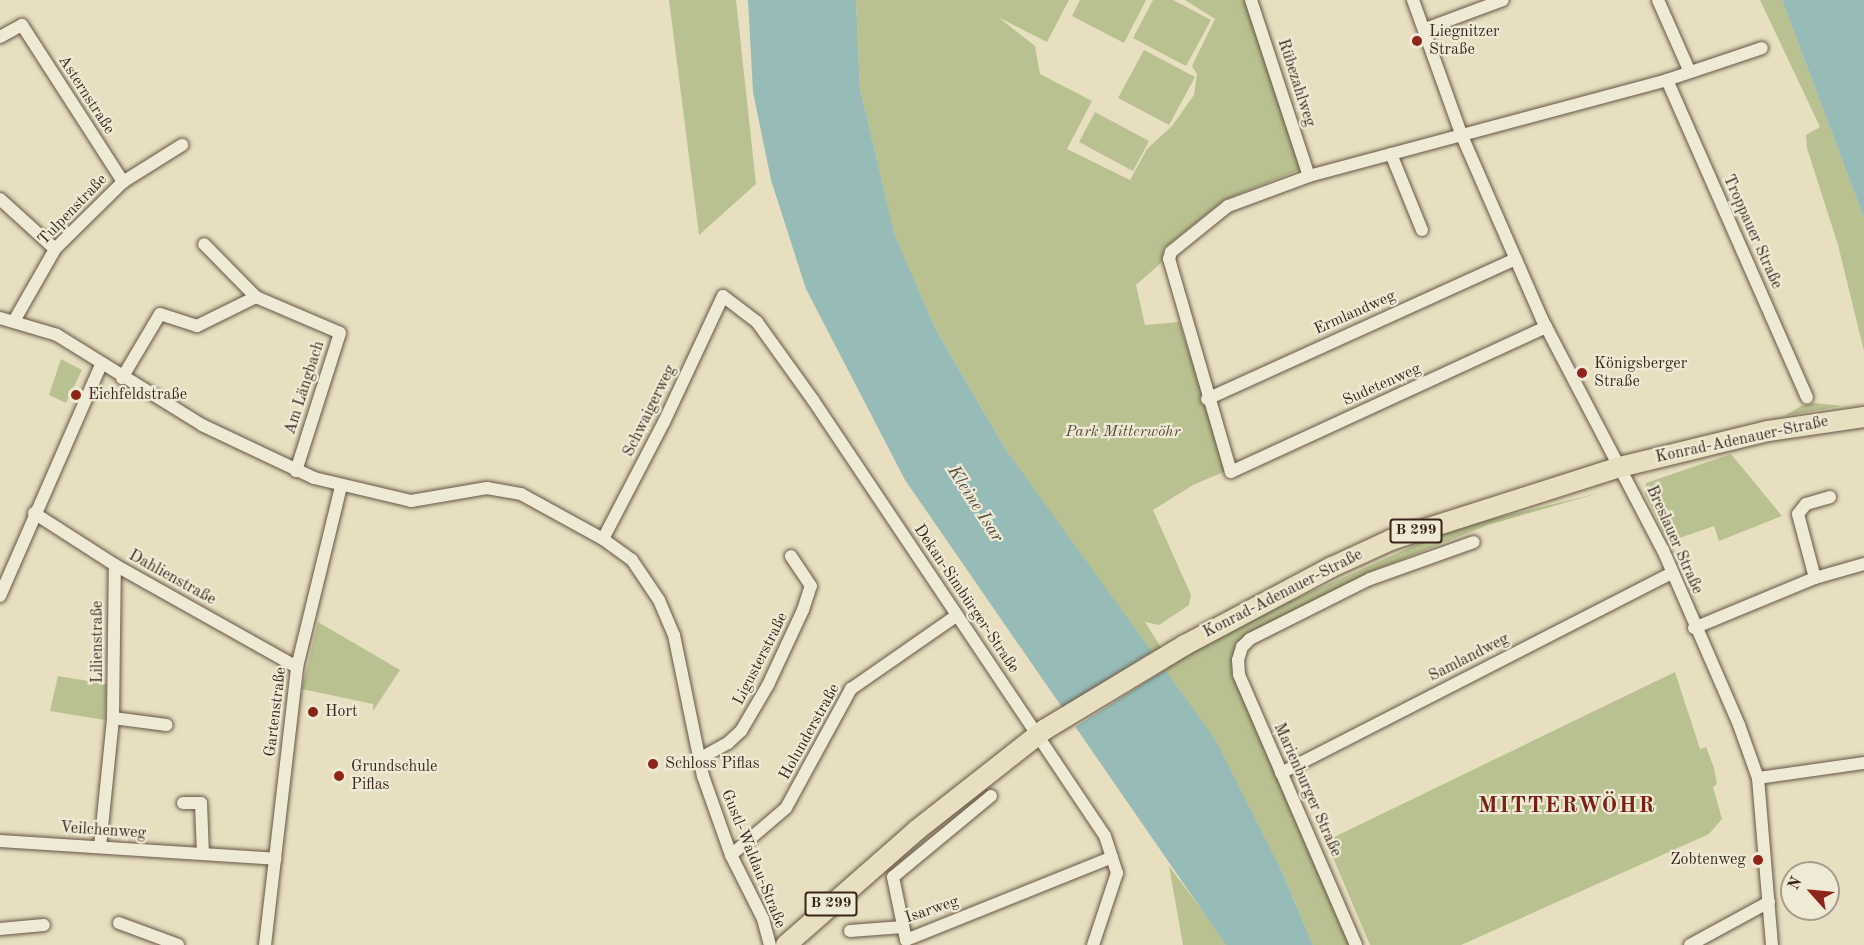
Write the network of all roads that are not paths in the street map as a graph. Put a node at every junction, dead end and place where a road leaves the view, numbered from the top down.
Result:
1 (1251, 0) edge
2 (1413, 0) edge
3 (1503, 0) edge
4 (1658, 0) edge
5 (1425, 29) junction
6 (0, 37) edge
7 (1762, 48) dead end
8 (1689, 70) junction
9 (1667, 80) junction
10 (1462, 136) junction
11 (182, 145) dead end
12 (1391, 154) junction
13 (1309, 176) junction
14 (123, 182) junction
15 (0, 199) edge
16 (1422, 230) dead end
17 (204, 244) dead end
18 (55, 249) junction
19 (1516, 259) junction
20 (723, 296) joint
21 (256, 297) junction
22 (0, 318) edge
23 (14, 321) junction
24 (1546, 327) junction
25 (101, 365) junction
26 (122, 378) junction
27 (1807, 398) dead end
28 (1207, 399) junction
29 (1864, 417) edge
30 (1620, 467) junction
31 (296, 471) junction
32 (341, 487) junction
33 (1830, 497) dead end
34 (34, 513) junction
35 (603, 539) junction
36 (1474, 542) dead end
37 (791, 556) dead end
38 (1864, 564) edge
39 (115, 565) junction
40 (1672, 573) junction
41 (1815, 578) junction
42 (0, 596) edge
43 (956, 616) junction
44 (1694, 628) junction
45 (297, 667) junction
46 (113, 718) junction
47 (167, 725) dead end
48 (1040, 734) junction
49 (699, 759) junction
50 (1864, 763) edge
51 (1281, 773) junction
52 (1758, 778) junction
53 (991, 796) dead end
54 (183, 803) dead end
55 (0, 841) edge
56 (100, 847) junction
57 (203, 854) junction
58 (732, 855) junction
59 (1112, 857) junction
60 (275, 859) junction
61 (1769, 902) junction
62 (119, 923) dead end
63 (44, 925) dead end
64 (903, 927) junction
65 (0, 929) edge
66 (850, 931) dead end
67 (907, 942) edge
68 (178, 945) edge
69 (265, 945) edge
70 (770, 945) edge
71 (786, 945) edge
72 (1093, 945) edge
73 (1356, 945) edge
74 (1690, 945) edge
75 (1772, 945) edge

1 - 13 street, Rübezahlweg
2 - 5 street, Breslauer Straße
3 - 5 street
4 - 8 street
5 - 10 street, Breslauer Straße
6 - 14 street, Asternstraße
7 - 8 street
8 - 9 street
9 - 10 street
9 - 27 street, Troppauer Straße
10 - 12 street
10 - 19 street, Breslauer Straße
11 - 14 street, Tulpenstraße
12 - 13 street
12 - 16 street
13 - 28 street
14 - 18 street, Tulpenstraße
15 - 18 street
17 - 21 street, Am Längbach
18 - 23 street, Tulpenstraße
19 - 24 street, Breslauer Straße
19 - 28 street, Ermlandweg
20 - 35 street, Schwaigerweg
20 - 43 street, Dekan-Simbürger-Straße
21 - 26 street
21 - 31 street, Am Längbach
22 - 23 street, Gustl-Waldau-Straße
23 - 25 street, Gustl-Waldau-Straße
24 - 28 street, Sudetenweg
24 - 30 street, Breslauer Straße
25 - 26 street, Gustl-Waldau-Straße
25 - 34 street
26 - 31 street, Gustl-Waldau-Straße
29 - 30 main road, Konrad-Adenauer-Straße / B 299
30 - 40 street, Breslauer Straße
30 - 48 main road, Konrad-Adenauer-Straße / B 299
31 - 32 street, Gustl-Waldau-Straße
32 - 35 street, Gustl-Waldau-Straße
32 - 45 street, Gartenstraße
33 - 41 street
34 - 39 street, Dahlienstraße
34 - 42 street
35 - 49 street, Gustl-Waldau-Straße
36 - 51 street, Marienburger Straße
37 - 49 street, Ligusterstraße
38 - 41 street
39 - 45 street, Dahlienstraße
39 - 46 street, Lilienstraße
40 - 44 street, Breslauer Straße
40 - 51 street, Samlandweg
41 - 44 street
43 - 48 street, Dekan-Simbürger-Straße
43 - 58 street, Holunderstraße
44 - 52 street, Breslauer Straße
45 - 60 street, Gartenstraße
46 - 47 street
46 - 56 street, Lilienstraße
48 - 59 street, Dekan-Simbürger-Straße
48 - 71 main road, Konrad-Adenauer-Straße / B 299
49 - 58 street, Gustl-Waldau-Straße
50 - 52 street
51 - 73 street, Marienburger Straße
52 - 61 street, Breslauer Straße
53 - 64 street, Isarweg
54 - 57 street
55 - 56 street, Veilchenweg
56 - 57 street, Veilchenweg
57 - 60 street, Veilchenweg
58 - 70 street, Gustl-Waldau-Straße
59 - 67 street, Isarweg
59 - 72 street, Dekan-Simbürger-Straße
60 - 69 street, Gartenstraße
61 - 74 street
61 - 75 street, Breslauer Straße
62 - 68 street
63 - 65 street
64 - 66 street
64 - 67 street, Isarweg

